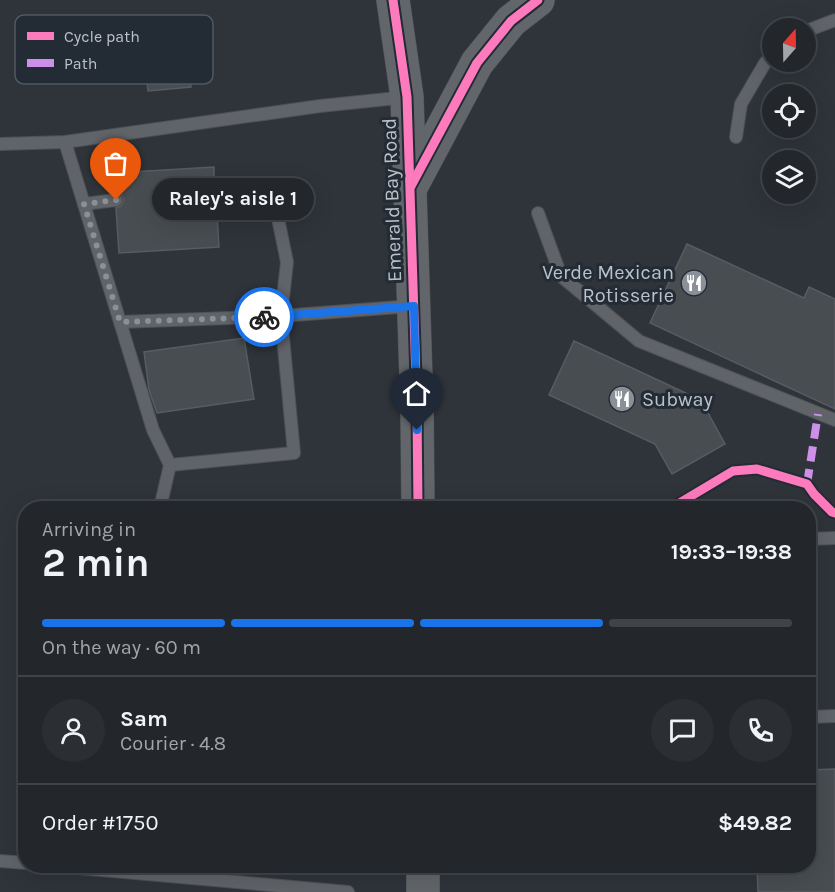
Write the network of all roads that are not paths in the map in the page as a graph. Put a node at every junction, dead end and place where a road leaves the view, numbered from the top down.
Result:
1 (393, 0) edge
2 (538, 0) edge
3 (835, 20) edge
4 (816, 27) edge
5 (762, 68) edge
6 (407, 97) junction
7 (736, 137) dead end
8 (64, 142) junction
9 (0, 144) edge
10 (215, 189) dead end
11 (410, 189) junction
12 (116, 200) dead end
13 (84, 204) junction
14 (538, 213) dead end
15 (414, 306) junction
16 (281, 316) junction
17 (120, 322) junction
18 (835, 420) edge
19 (170, 465) junction
20 (162, 501) edge
21 (418, 501) edge
22 (835, 538) edge
23 (816, 539) edge
24 (835, 716) edge
25 (816, 717) edge
26 (0, 861) edge
27 (18, 862) edge
28 (128, 873) edge
29 (423, 873) edge
30 (302, 890) edge
31 (348, 892) edge
32 (423, 892) edge

1 - 6 highway, Emerald Bay Road
2 - 11 highway
3 - 4 lane
5 - 7 lane
6 - 8 lane
6 - 11 highway, Emerald Bay Road
8 - 9 lane
8 - 13 lane
10 - 16 lane
11 - 15 highway, Emerald Bay Road
12 - 13 lane
13 - 17 lane
14 - 18 lane
15 - 16 lane
15 - 21 highway, Emerald Bay Road
16 - 17 lane
16 - 19 lane
17 - 19 lane
19 - 20 lane
22 - 23 lane
24 - 25 lane
26 - 27 lane
28 - 30 lane
29 - 32 highway
30 - 31 lane

